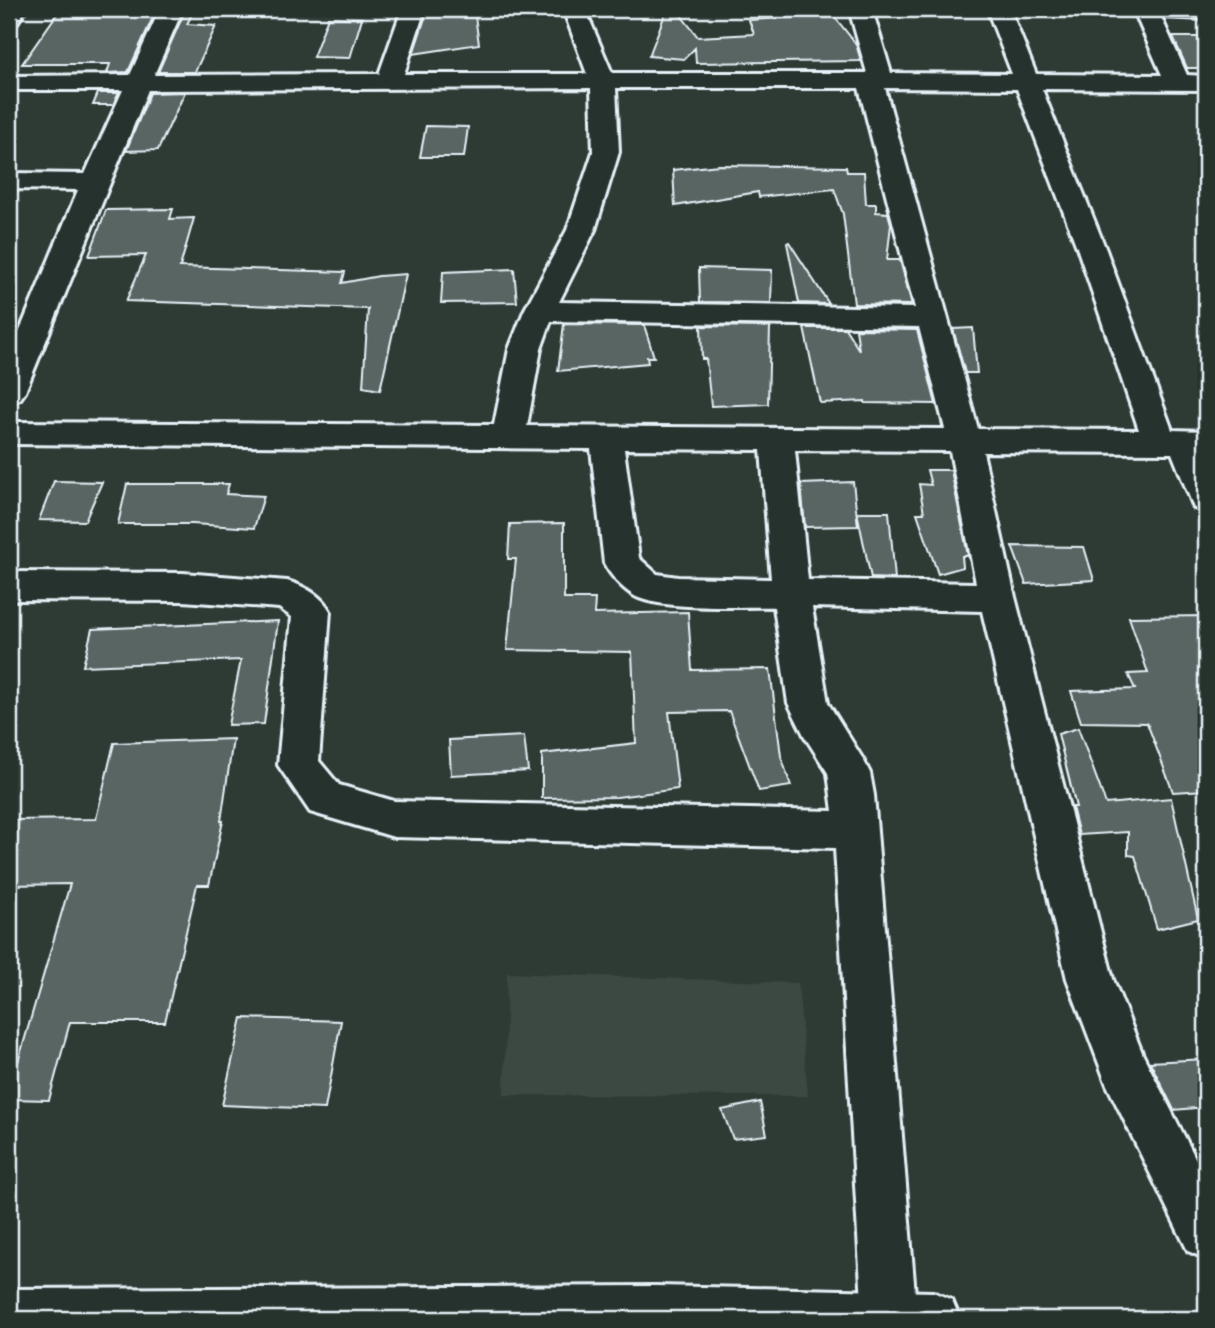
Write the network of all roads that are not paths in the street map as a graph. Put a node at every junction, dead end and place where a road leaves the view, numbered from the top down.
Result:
1 (14, 9) edge
2 (171, 9) edge
3 (413, 9) edge
4 (574, 9) edge
5 (861, 9) edge
6 (999, 9) edge
7 (1146, 10) edge
8 (1206, 12) edge
9 (9, 18) edge
10 (875, 80) junction
11 (1026, 81) junction
12 (140, 82) junction
13 (603, 82) junction
14 (1178, 82) junction
15 (9, 83) edge
16 (389, 83) junction
17 (1206, 83) edge
18 (9, 181) edge
19 (95, 182) junction
20 (539, 311) junction
21 (933, 318) junction
22 (9, 392) edge
23 (9, 433) edge
24 (509, 435) junction
25 (606, 437) junction
26 (777, 437) junction
27 (964, 439) junction
28 (1184, 442) edge
29 (1206, 499) edge
30 (9, 586) edge
31 (791, 594) junction
32 (997, 597) junction
33 (856, 830) junction
34 (1206, 1233) edge
35 (9, 1316) edge
36 (656, 1316) edge
37 (904, 1319) edge

1 - 9 main road
2 - 12 main road
3 - 16 main road
4 - 13 main road
5 - 10 main road
6 - 11 main road
7 - 8 main road
7 - 14 main road
10 - 11 main road
10 - 13 main road
10 - 21 main road
11 - 14 main road
11 - 28 main road
12 - 15 main road
12 - 16 main road
12 - 19 main road
13 - 16 main road
13 - 20 main road
14 - 17 main road
18 - 19 main road
19 - 22 main road
20 - 21 main road
20 - 24 main road
21 - 27 main road
23 - 24 main road
24 - 25 main road
25 - 26 main road
25 - 31 main road
26 - 27 main road
26 - 31 main road
27 - 28 main road
27 - 32 main road
28 - 29 main road
30 - 33 main road
31 - 32 main road
31 - 33 main road
32 - 34 main road
33 - 37 main road
35 - 36 main road
36 - 37 main road

